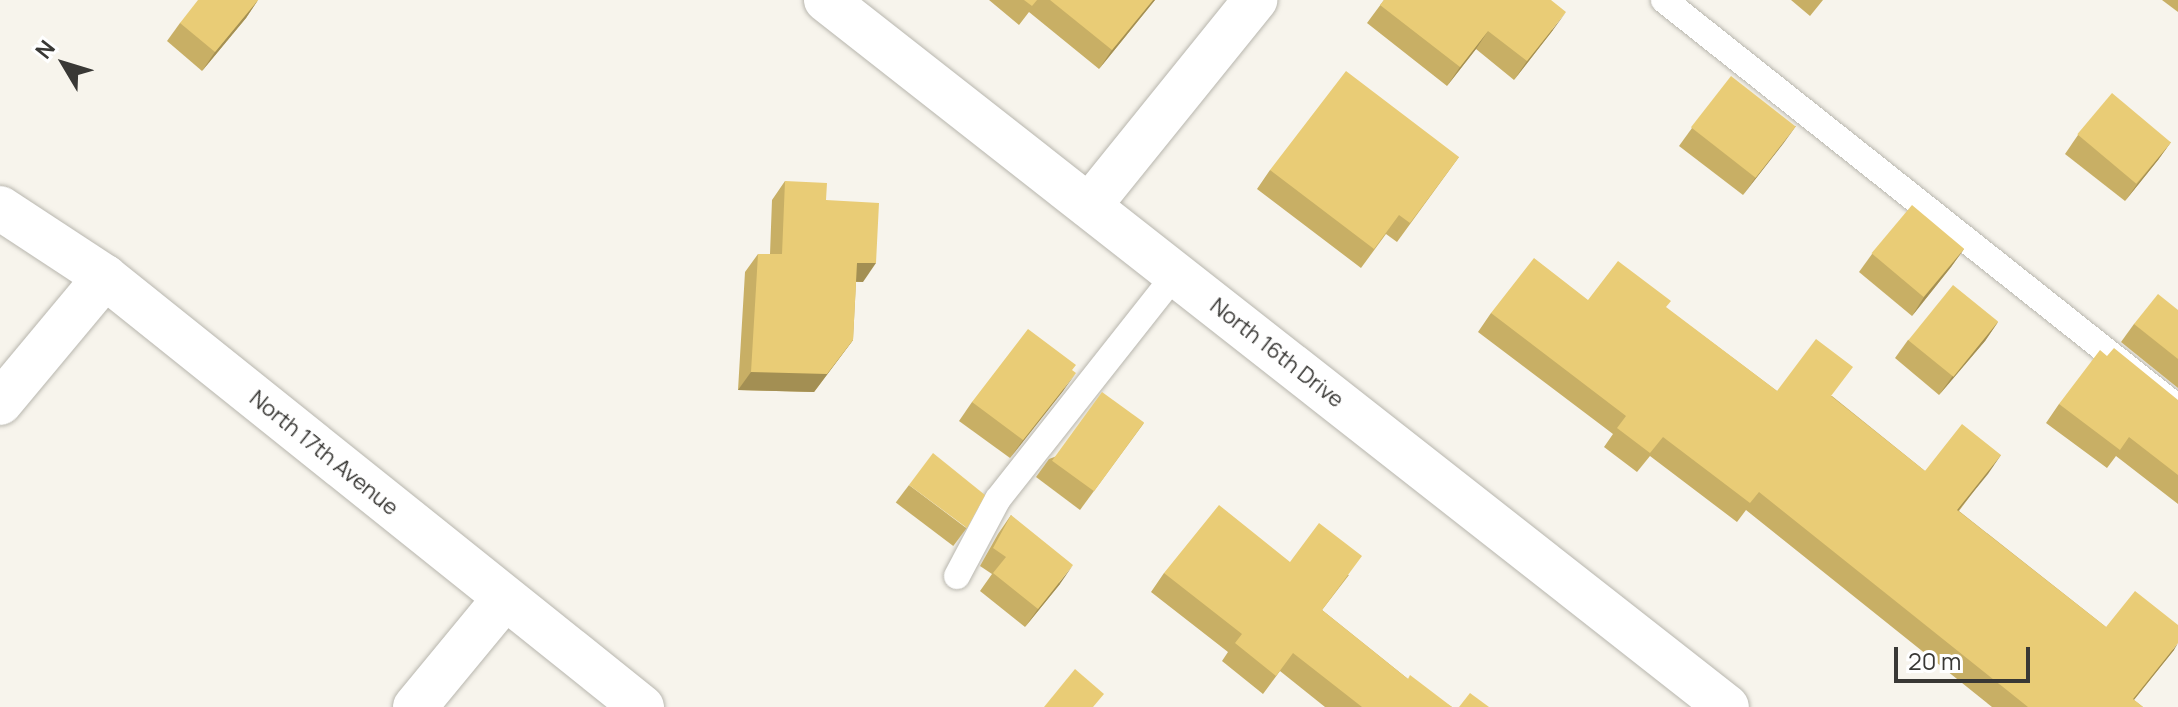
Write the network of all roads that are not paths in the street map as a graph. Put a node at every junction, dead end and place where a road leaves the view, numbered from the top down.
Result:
1 (826, 0) edge
2 (1255, 0) edge
3 (1664, 0) edge
4 (1089, 206) junction
5 (0, 208) edge
6 (1176, 274) junction
7 (105, 277) junction
8 (0, 403) edge
9 (2178, 408) edge
10 (957, 576) dead end
11 (504, 599) junction
12 (415, 707) edge
13 (642, 707) edge
14 (1727, 707) edge

1 - 4 street, North 16th Drive
2 - 4 street
3 - 9 lane
4 - 6 street, North 16th Drive
5 - 7 street, North 17th Avenue
6 - 10 lane
6 - 14 street, North 16th Drive
7 - 8 street
7 - 11 street, North 17th Avenue
11 - 12 street
11 - 13 street, North 17th Avenue

